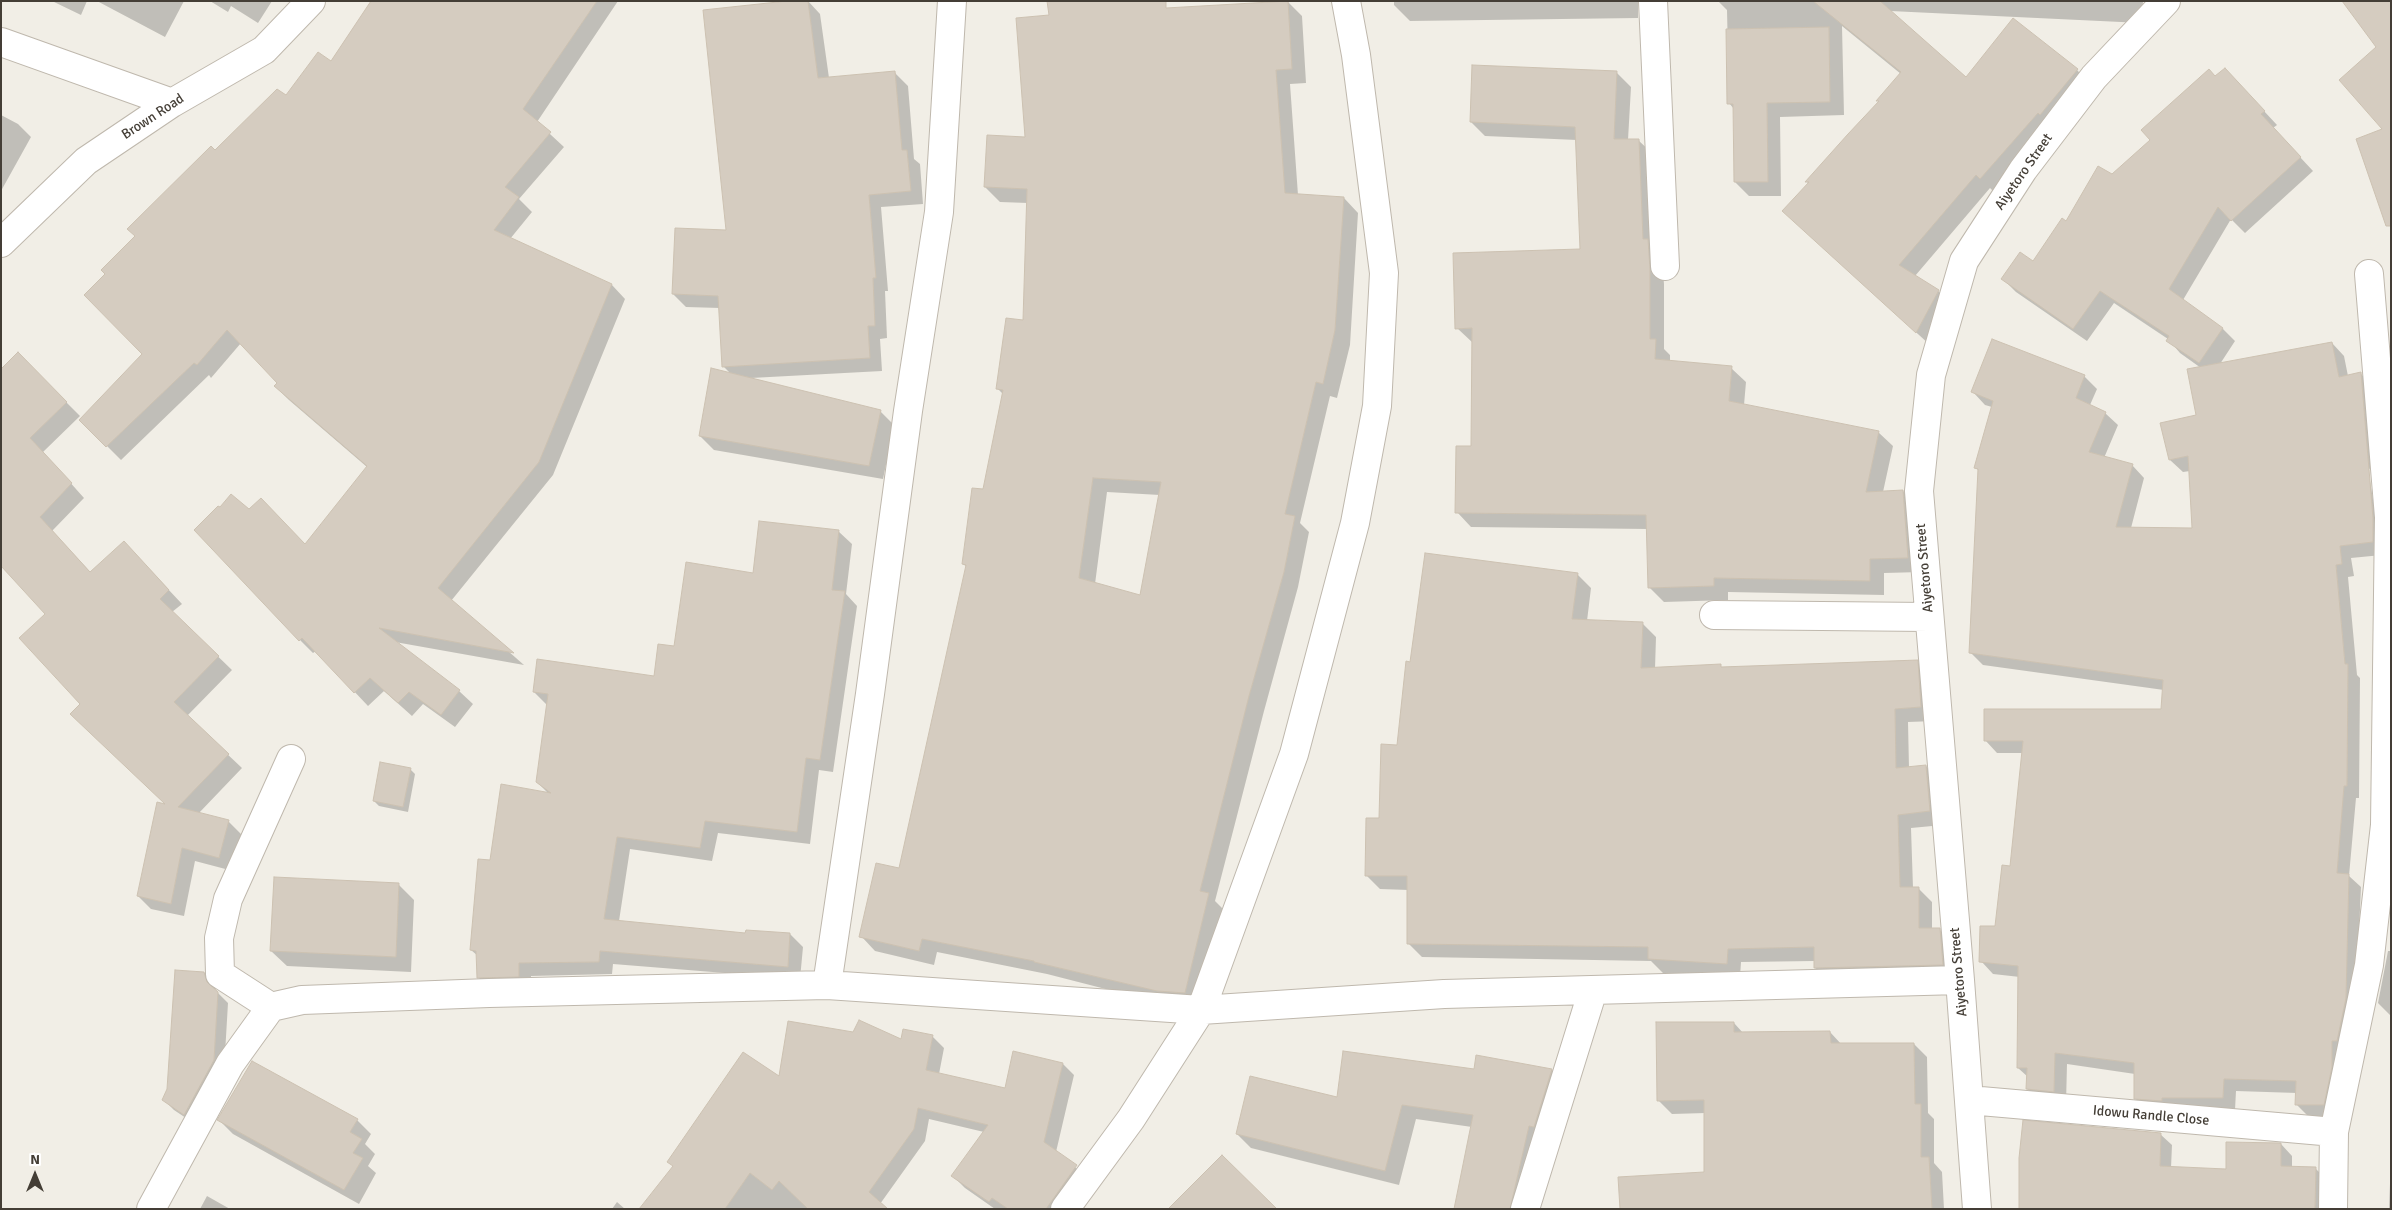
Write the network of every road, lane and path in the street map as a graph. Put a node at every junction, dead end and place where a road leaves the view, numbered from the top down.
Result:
1 (311, 1) edge
2 (952, 1) edge
3 (1346, 1) edge
4 (1653, 1) edge
5 (2166, 1) edge
6 (1, 42) edge
7 (172, 103) junction
8 (1, 243) edge
9 (1665, 266) dead end
10 (2369, 274) dead end
11 (1714, 615) dead end
12 (1929, 617) junction
13 (291, 759) dead end
14 (2388, 826) edge
15 (1960, 980) junction
16 (827, 985) junction
17 (1593, 990) junction
18 (271, 1007) junction
19 (1201, 1010) junction
20 (1969, 1100) junction
21 (2334, 1132) junction
22 (151, 1209) edge
23 (1065, 1209) edge
24 (1525, 1209) edge
25 (1977, 1209) edge
26 (2333, 1209) edge

1 - 7 street, Brown Road
2 - 16 street
3 - 19 street
4 - 9 street
5 - 12 street, Aiyetoro Street
6 - 7 street
7 - 8 street, Brown Road
10 - 14 street
11 - 12 street
12 - 15 street, Aiyetoro Street
13 - 18 street
14 - 21 street
15 - 17 street
15 - 20 street, Aiyetoro Street
16 - 18 street
16 - 19 street
17 - 19 street
17 - 24 street
18 - 22 street
19 - 23 street
20 - 21 street, Idowu Randle Close
20 - 25 street, Aiyetoro Street
21 - 26 street

